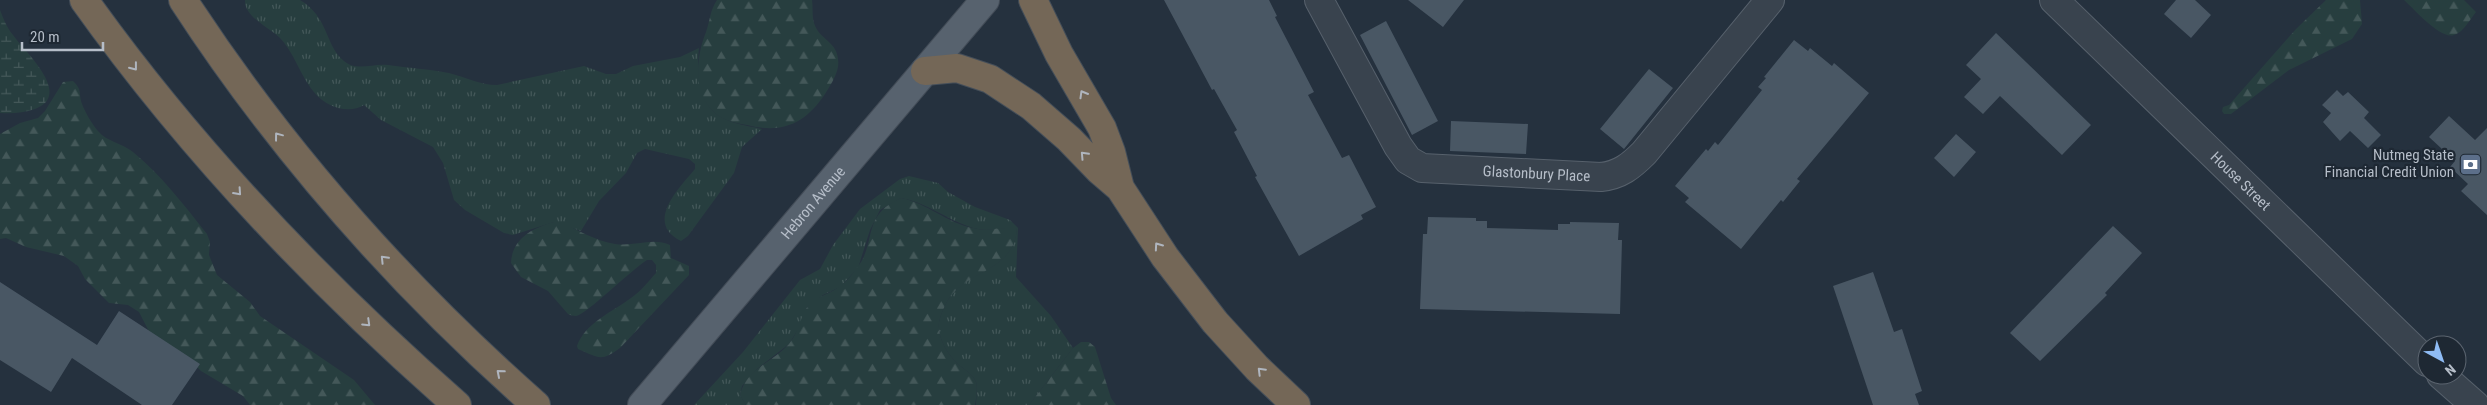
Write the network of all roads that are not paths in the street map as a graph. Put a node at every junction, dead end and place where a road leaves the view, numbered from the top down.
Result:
1 (84, 0) edge
2 (183, 0) edge
3 (985, 0) edge
4 (1033, 0) edge
5 (1318, 0) edge
6 (1770, 0) edge
7 (2054, 0) edge
8 (925, 71) junction
9 (1120, 188) junction
10 (2417, 352) edge
11 (2452, 385) edge
12 (643, 404) edge
13 (457, 405) edge
14 (536, 405) edge
15 (1296, 405) edge
16 (2475, 405) edge

1 -> 13 highway
14 -> 2 highway
3 - 8 main road, Hebron Avenue
9 -> 4 highway
5 - 6 street, Glastonbury Place
7 - 10 street, House Street
9 -> 8 highway
8 - 12 main road, Hebron Avenue
15 -> 9 highway
11 - 16 street

